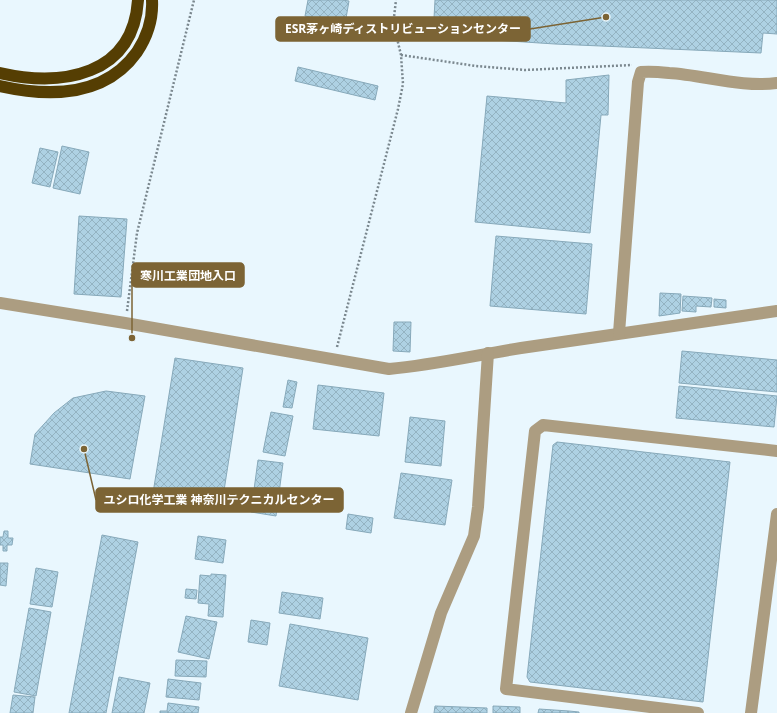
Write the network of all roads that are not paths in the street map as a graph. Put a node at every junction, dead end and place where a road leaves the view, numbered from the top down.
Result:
1 (138, 0) edge
2 (152, 0) edge
3 (0, 73) edge
4 (777, 83) edge
5 (0, 86) edge
6 (0, 303) edge
7 (777, 311) edge
8 (619, 333) junction
9 (488, 353) junction
10 (777, 450) edge
11 (777, 514) edge
12 (411, 713) edge
13 (698, 713) edge
14 (751, 713) edge

1 - 3 highway
2 - 5 highway
4 - 8 street
6 - 9 street
7 - 8 street
8 - 9 street
9 - 12 street
10 - 13 street
11 - 14 street

